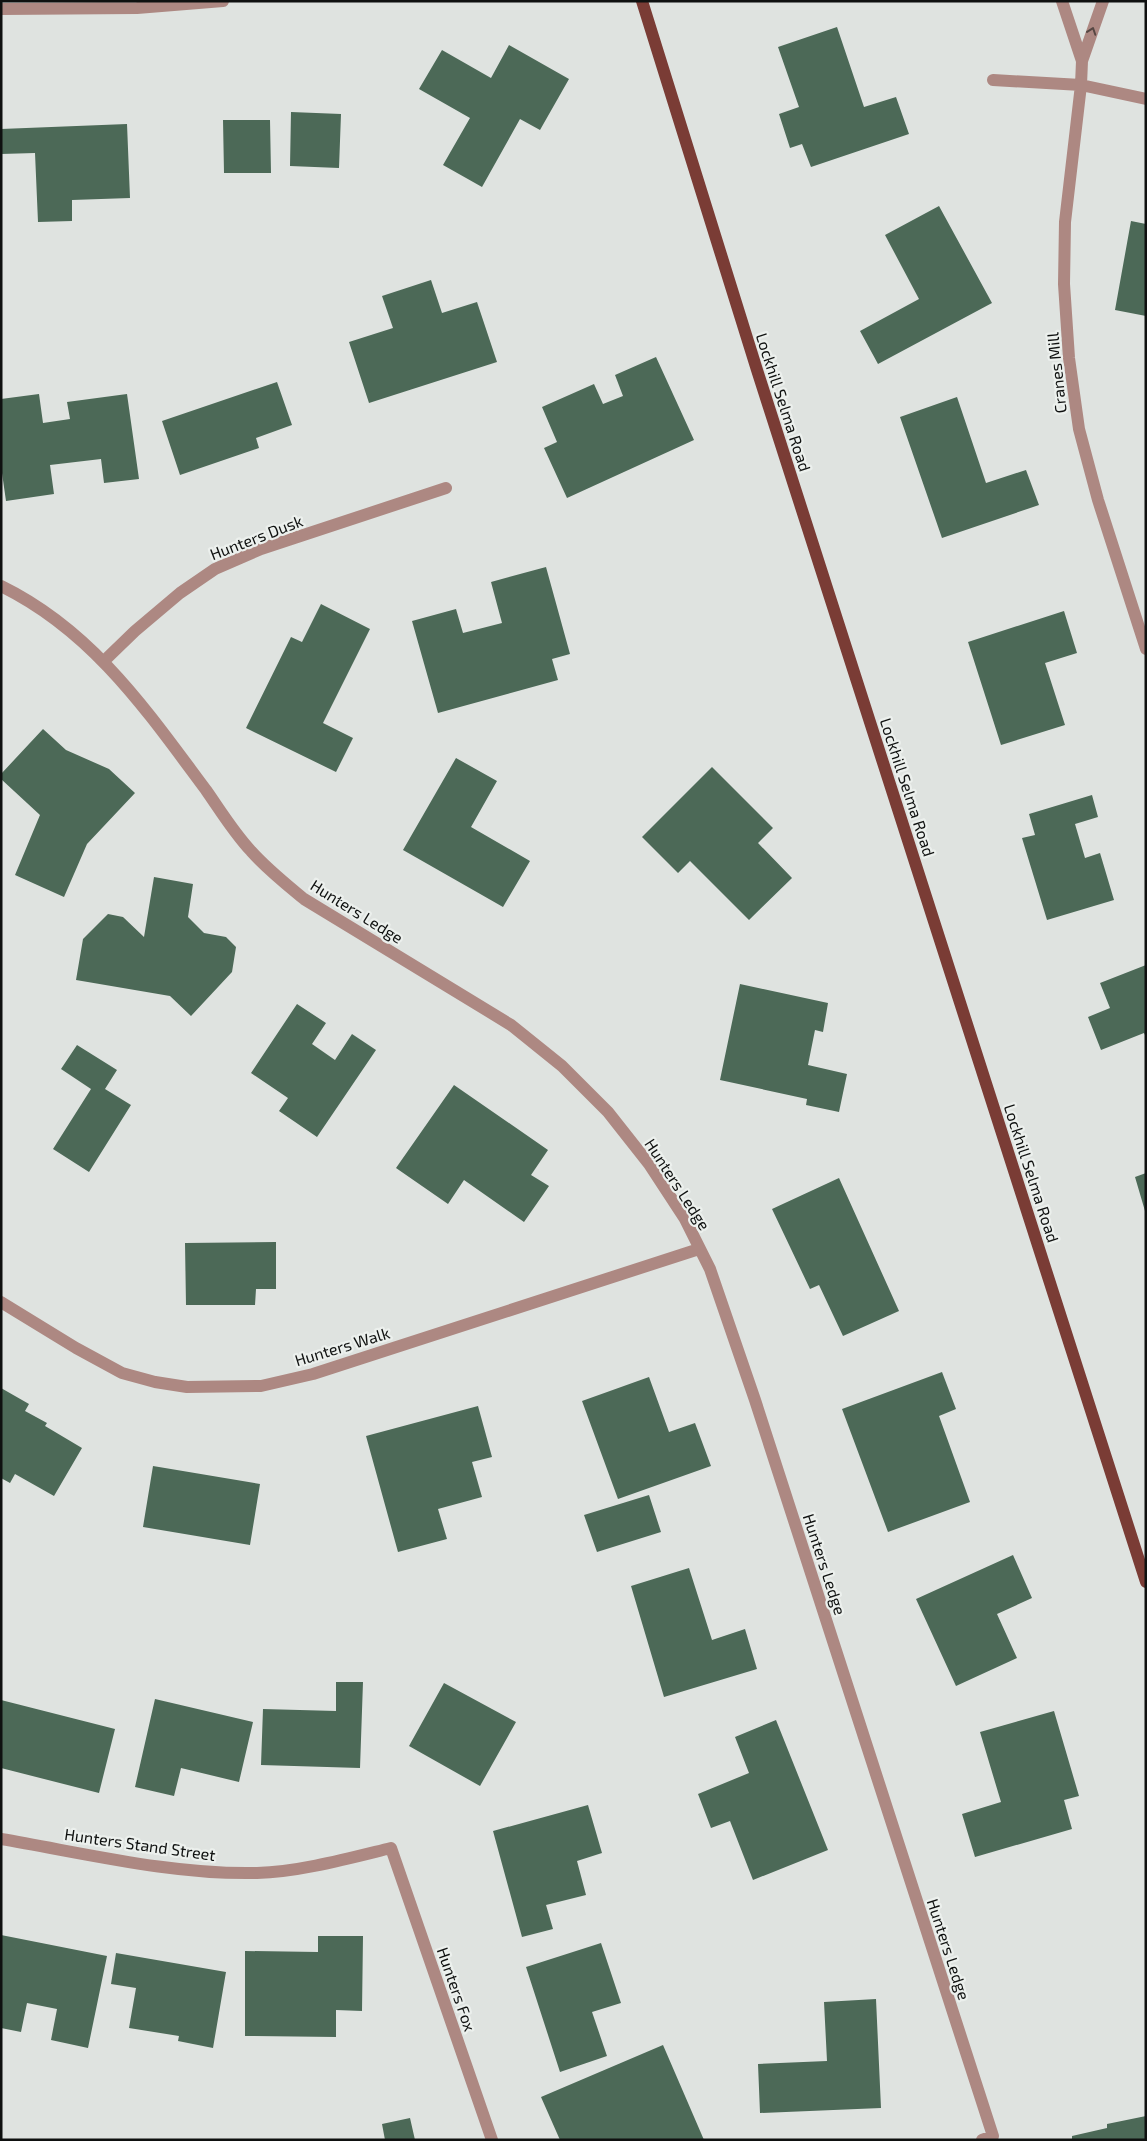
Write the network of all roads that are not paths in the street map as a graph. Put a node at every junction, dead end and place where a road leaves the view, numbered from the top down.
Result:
1 (223, 1) edge
2 (642, 1) edge
3 (1062, 1) edge
4 (1103, 1) edge
5 (1, 9) edge
6 (1082, 61) junction
7 (993, 80) dead end
8 (1081, 85) junction
9 (1146, 98) edge
10 (446, 488) dead end
11 (1, 586) edge
12 (1146, 649) edge
13 (104, 661) junction
14 (700, 1249) junction
15 (1, 1302) edge
16 (1146, 1582) edge
17 (1, 1839) edge
18 (391, 1848) joint
19 (987, 2138) edge
20 (492, 2140) edge

1 - 5 street
2 - 16 main road, Lockhill Selma Road
3 - 6 street, Cranes Mill
6 -> 4 street, Cranes Mill
6 - 8 street, Cranes Mill
7 - 8 street
8 - 9 street
8 - 12 street, Cranes Mill
10 - 13 street, Hunters Dusk
11 - 13 street, Hunters Ledge
13 - 14 street, Hunters Ledge
14 - 15 street, Hunters Walk
14 - 19 street, Hunters Ledge
17 - 18 street, Hunters Stand Street
18 - 20 street, Hunters Fox

